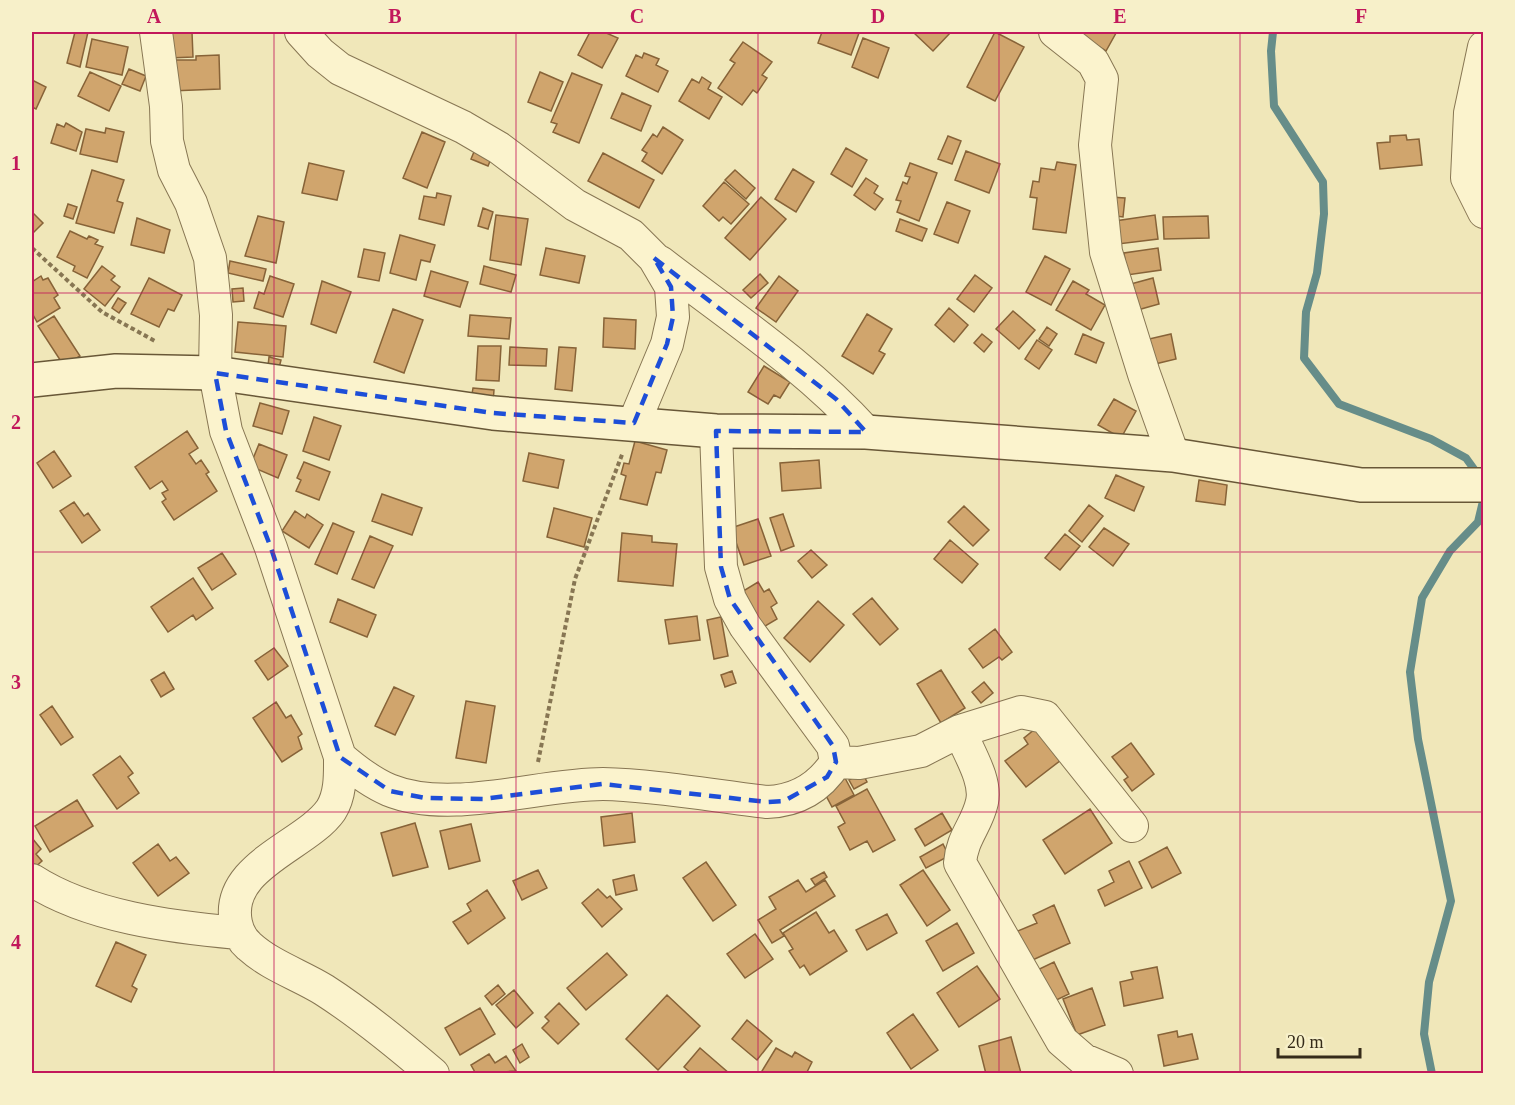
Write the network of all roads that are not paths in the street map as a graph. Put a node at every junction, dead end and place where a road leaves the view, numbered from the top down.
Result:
1 (156, 32) edge
2 (301, 32) edge
3 (1055, 32) edge
4 (1484, 47) edge
5 (1484, 212) edge
6 (654, 258) junction
7 (215, 374) junction
8 (32, 380) edge
9 (634, 423) junction
10 (716, 430) junction
11 (866, 432) junction
12 (1173, 454) junction
13 (1484, 485) edge
14 (960, 732) junction
15 (340, 757) junction
16 (836, 762) junction
17 (1132, 826) dead end
18 (32, 880) edge
19 (238, 933) junction
20 (433, 1074) edge
21 (1117, 1074) edge

1 - 7 street
2 - 6 street
3 - 12 street
4 - 5 street
6 - 9 street
6 - 11 street
7 - 8 street
7 - 9 street
7 - 15 street
9 - 10 street
10 - 11 street
10 - 16 street
11 - 12 street
12 - 13 street
14 - 16 street
14 - 17 street
14 - 21 street
15 - 16 street
15 - 19 street
18 - 19 street
19 - 20 street

